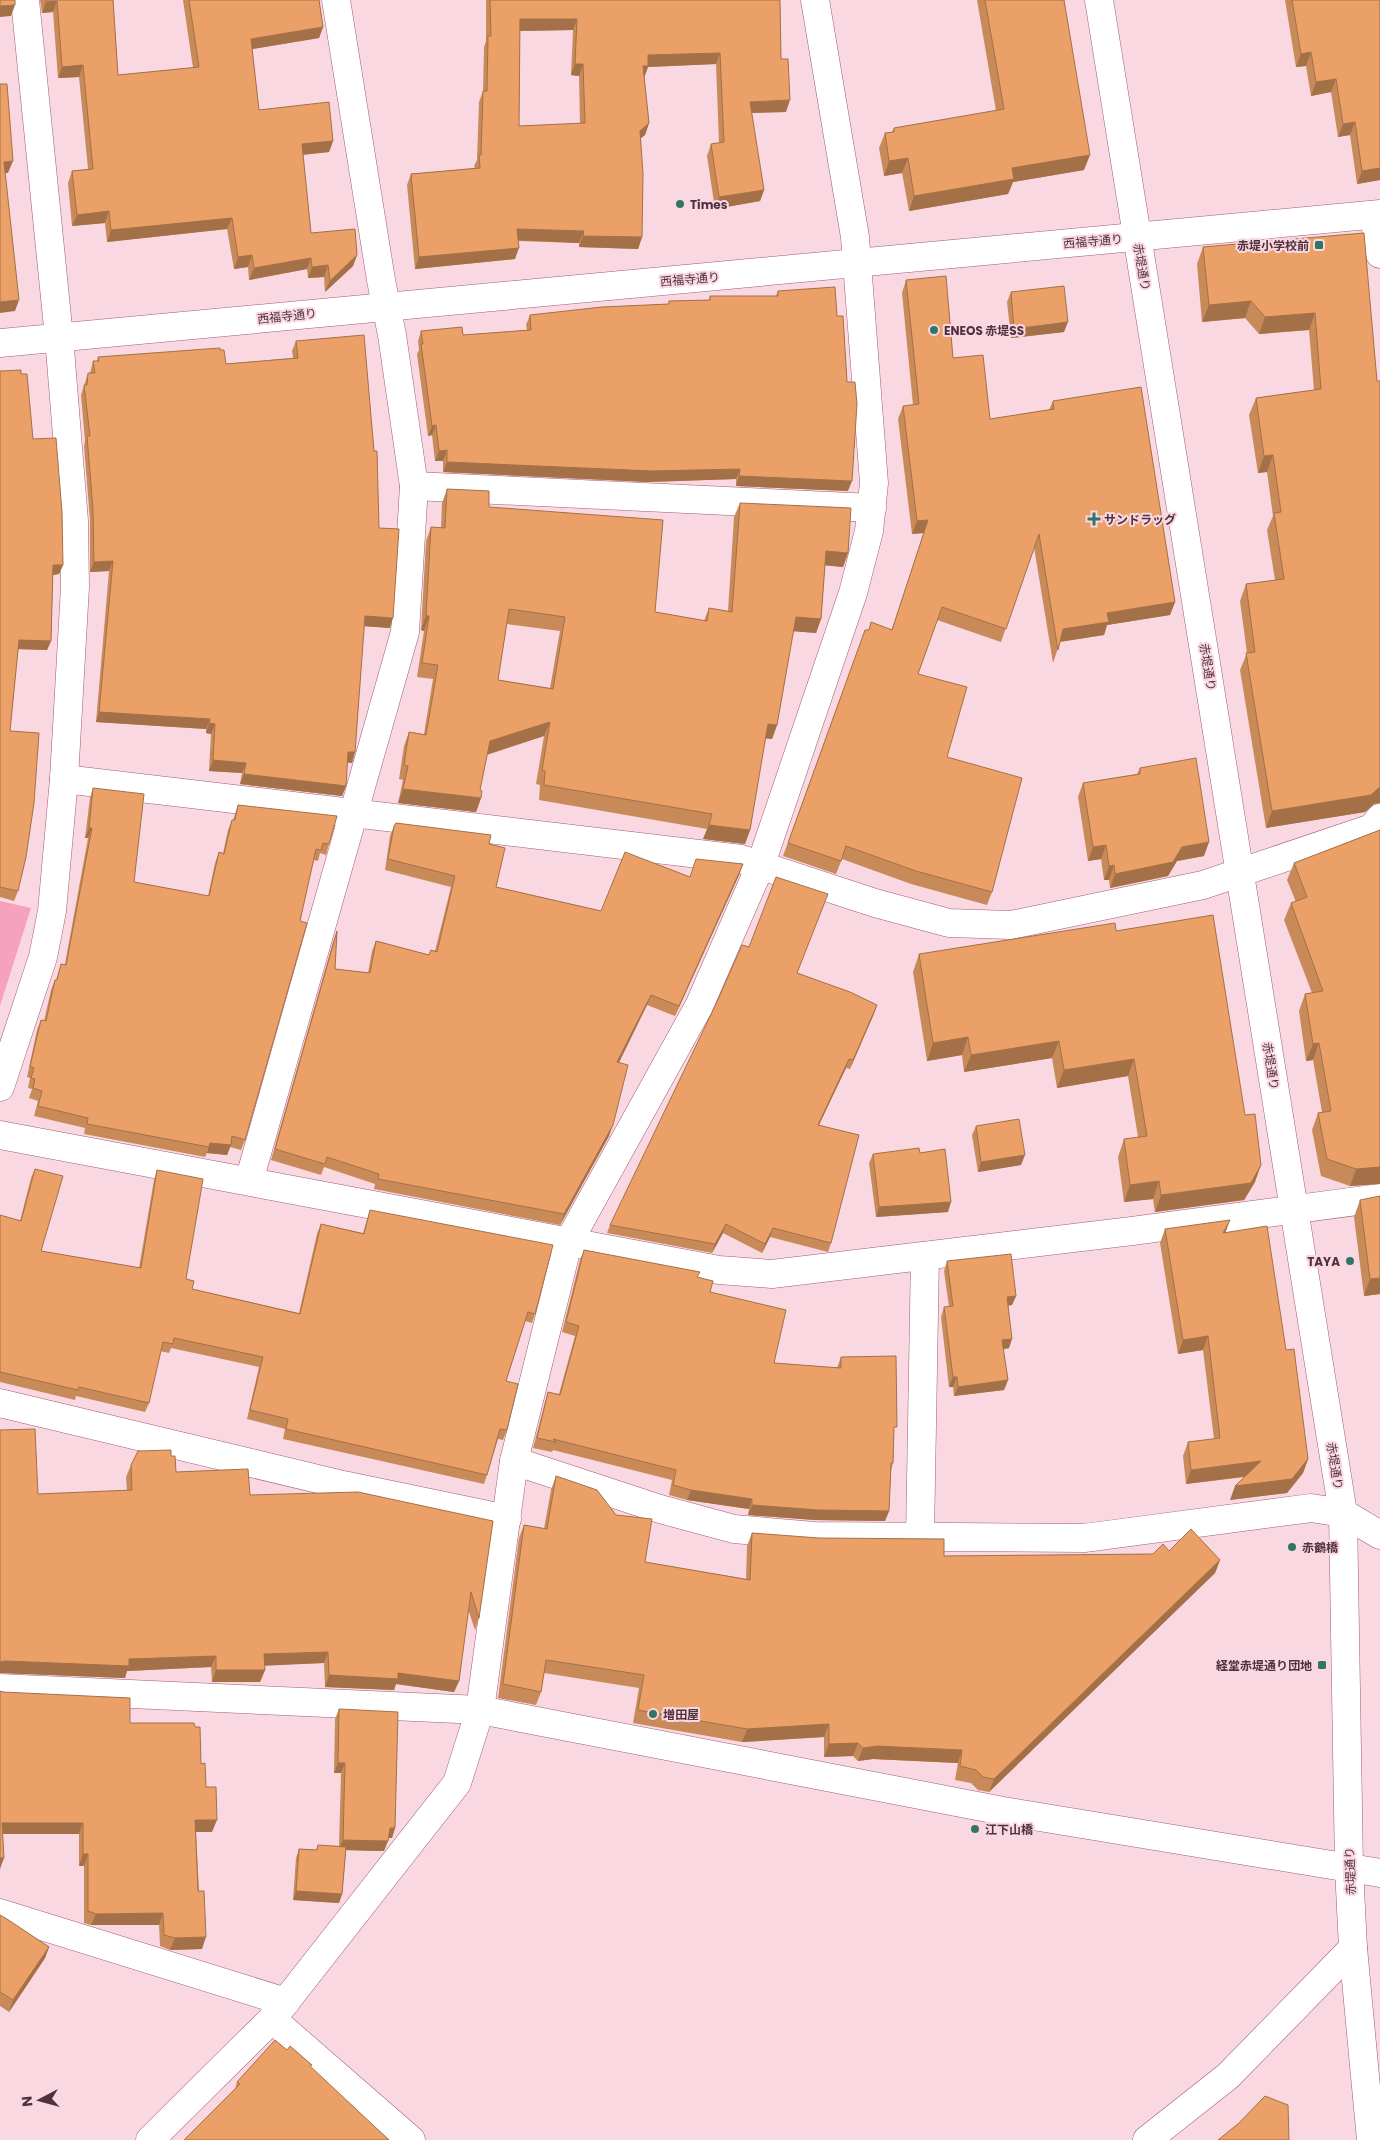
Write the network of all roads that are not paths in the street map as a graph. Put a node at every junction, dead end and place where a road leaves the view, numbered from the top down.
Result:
1 (25, 0) edge
2 (336, 0) edge
3 (815, 0) edge
4 (1099, 0) edge
5 (1377, 215) edge
6 (1137, 237) junction
7 (1380, 254) edge
8 (858, 264) junction
9 (386, 306) junction
10 (59, 337) junction
11 (0, 343) edge
12 (414, 486) junction
13 (872, 508) junction
14 (64, 779) junction
15 (354, 813) junction
16 (1380, 818) edge
17 (761, 864) junction
18 (1242, 873) junction
19 (0, 1087) edge
20 (0, 1135) edge
21 (249, 1181) junction
22 (1380, 1198) edge
23 (1293, 1211) junction
24 (568, 1243) junction
25 (925, 1256) junction
26 (0, 1403) edge
27 (514, 1461) junction
28 (1343, 1512) junction
29 (507, 1519) junction
30 (1380, 1536) edge
31 (920, 1537) junction
32 (0, 1688) edge
33 (480, 1710) junction
34 (1349, 1868) junction
35 (1380, 1874) edge
36 (0, 1913) edge
37 (1353, 1948) junction
38 (279, 2010) junction
39 (150, 2140) edge
40 (411, 2140) edge
41 (1147, 2140) edge
42 (1371, 2140) edge

1 - 10 street
2 - 9 street
3 - 8 street
4 - 6 street, 赤堤通り
5 - 6 street, 西福寺通り
5 - 7 street
6 - 8 street, 西福寺通り
6 - 18 street, 赤堤通り
8 - 9 street, 西福寺通り
8 - 13 street
9 - 10 street, 西福寺通り
9 - 12 street
10 - 11 street, 西福寺通り
10 - 14 street
12 - 13 street
12 - 15 street
13 - 17 street
14 - 15 street
14 - 19 street
15 - 17 street
15 - 21 street
16 - 18 street
17 - 18 street
17 - 24 street
18 - 23 street, 赤堤通り
20 - 21 street
21 - 24 street
22 - 23 street
23 - 25 street
23 - 28 street, 赤堤通り
24 - 25 street
24 - 27 street
25 - 31 street
26 - 29 street
27 - 29 street
27 - 31 street
28 - 30 street
28 - 31 street
28 - 34 street, 赤堤通り
29 - 33 street
32 - 33 street
33 - 34 street
33 - 38 street
34 - 35 street
34 - 37 street, 赤堤通り
36 - 38 street
37 - 41 street
37 - 42 street, 赤堤通り
38 - 39 street
38 - 40 street

